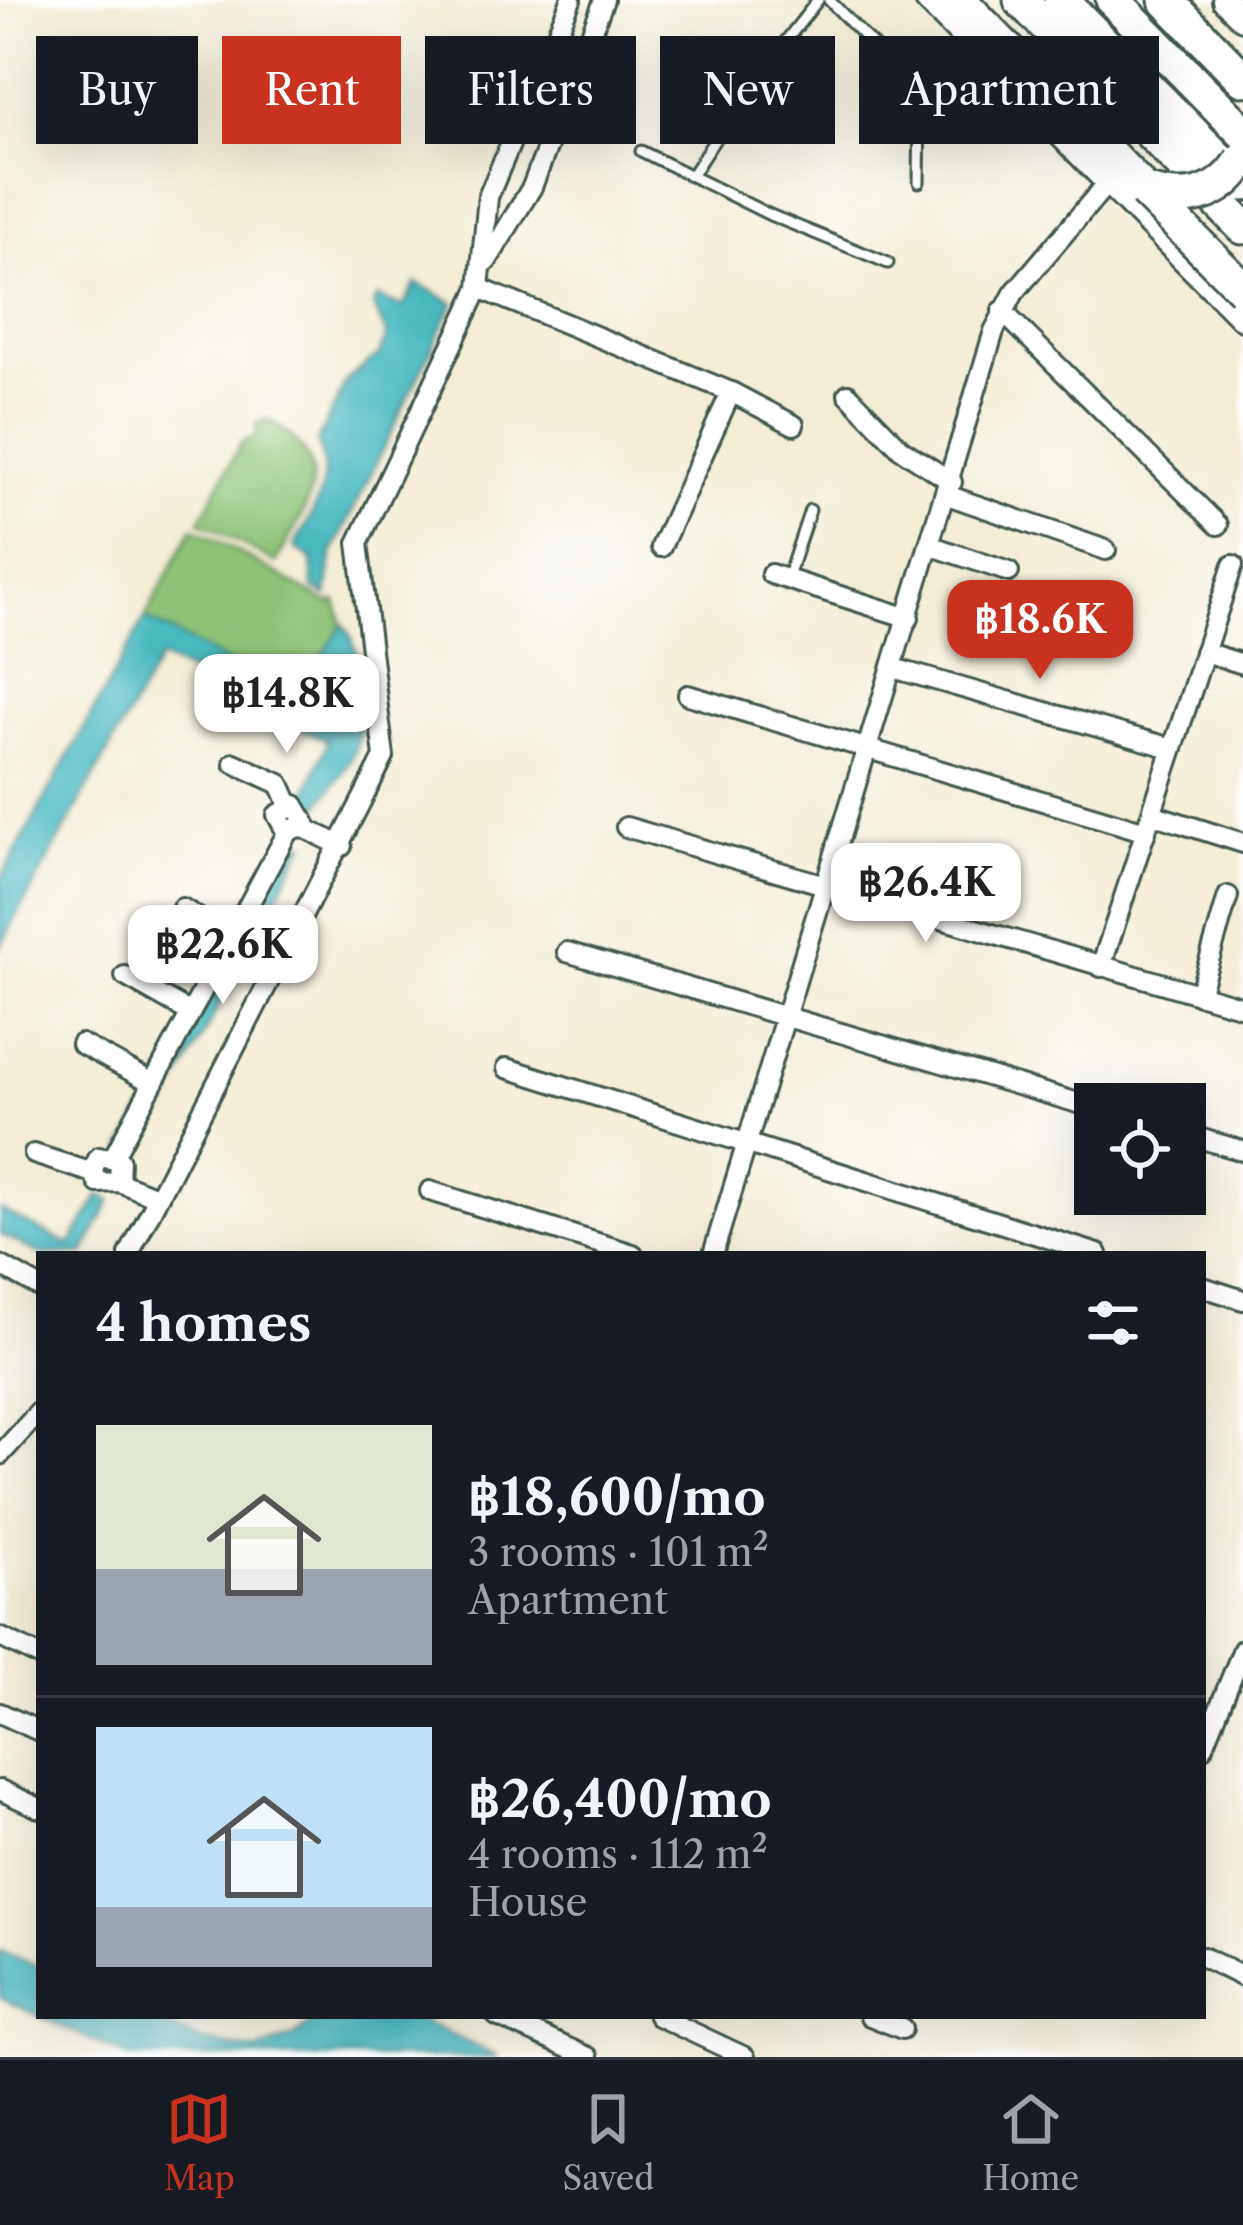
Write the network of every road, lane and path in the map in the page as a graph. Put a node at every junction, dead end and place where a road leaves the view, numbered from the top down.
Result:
1 (571, 0) edge
2 (604, 0) edge
3 (818, 0) edge
4 (829, 0) edge
5 (928, 0) edge
6 (958, 0) edge
7 (1021, 0) edge
8 (1061, 0) edge
9 (1113, 0) edge
10 (1132, 0) edge
11 (1166, 0) edge
12 (1225, 0) edge
13 (1243, 18) edge
14 (556, 36) edge
15 (590, 36) edge
16 (1243, 79) edge
17 (1243, 112) edge
18 (1243, 132) edge
19 (510, 144) edge
20 (549, 144) edge
21 (640, 151) dead end
22 (1243, 159) edge
23 (691, 176) junction
24 (919, 182) dead end
25 (1108, 182) junction
26 (1243, 184) edge
27 (1145, 191) junction
28 (1243, 227) edge
29 (1184, 257) junction
30 (888, 263) dead end
31 (484, 265) junction
32 (1243, 287) edge
33 (479, 288) junction
34 (1002, 311) junction
35 (1243, 318) edge
36 (731, 392) junction
37 (848, 394) dead end
38 (794, 425) dead end
39 (951, 483) junction
40 (810, 509) dead end
41 (1218, 525) dead end
42 (932, 546) junction
43 (661, 547) dead end
44 (1106, 550) dead end
45 (1233, 565) dead end
46 (1009, 572) dead end
47 (779, 577) joint
48 (909, 618) junction
49 (1204, 652) junction
50 (1243, 664) edge
51 (893, 668) junction
52 (688, 695) dead end
53 (1171, 748) junction
54 (870, 750) junction
55 (234, 763) dead end
56 (1149, 823) junction
57 (626, 826) dead end
58 (295, 830) junction
59 (1243, 842) edge
60 (342, 847) junction
61 (824, 887) junction
62 (1228, 896) dead end
63 (182, 908) dead end
64 (226, 944) junction
65 (567, 952) dead end
66 (1101, 967) junction
67 (125, 976) dead end
68 (1199, 995) junction
69 (1243, 1007) edge
70 (189, 1012) junction
71 (788, 1018) junction
72 (81, 1044) dead end
73 (507, 1068) dead end
74 (153, 1083) junction
75 (1074, 1102) edge
76 (1206, 1140) edge
77 (746, 1142) junction
78 (1243, 1151) edge
79 (34, 1154) dead end
80 (114, 1156) junction
81 (93, 1173) junction
82 (119, 1182) junction
83 (430, 1191) dead end
84 (156, 1197) junction
85 (130, 1251) edge
86 (623, 1251) edge
87 (714, 1251) edge
88 (1089, 1251) edge
89 (0, 1265) edge
90 (36, 1285) edge
91 (1206, 1288) edge
92 (1243, 1300) edge
93 (30, 1440) edge
94 (0, 1455) edge
95 (0, 1637) edge
96 (1243, 1648) edge
97 (36, 1655) edge
98 (0, 1713) edge
99 (36, 1730) edge
100 (1206, 1740) edge
101 (0, 1790) edge
102 (36, 1807) edge
103 (1206, 1958) edge
104 (1243, 1977) edge
105 (504, 2019) edge
106 (664, 2019) edge
107 (877, 2019) edge
108 (902, 2029) dead end
109 (588, 2057) edge
110 (745, 2057) edge

1 - 14 street
2 - 15 street
3 - 23 lane
4 - 24 lane
5 - 25 main road
6 - 27 highway
7 - 28 highway
8 - 26 highway
9 - 18 highway
10 - 17 highway
11 - 16 highway
12 - 13 main road
19 - 31 street
20 - 31 street
21 - 23 lane
22 - 27 highway, bridge
23 - 30 lane
25 - 29 main road
25 - 34 street
27 - 32 highway, bridge
29 - 32 highway
29 - 35 main road
31 - 33 street
33 - 36 street
33 - 60 street
34 - 39 street
34 - 41 street
36 - 38 street
36 - 43 street
37 - 39 street
39 - 42 street
39 - 44 street
40 - 47 lane
42 - 46 street
42 - 48 street
45 - 49 street
47 - 48 street
48 - 51 street
49 - 50 street
49 - 53 street
51 - 53 street
51 - 54 street
52 - 54 street
53 - 56 street
54 - 56 street
54 - 61 street
55 - 58 street
56 - 59 street
56 - 66 street
57 - 61 street
58 - 60 street
58 - 64 street
60 - 84 street
61 - 66 street
61 - 71 street
62 - 68 street
63 - 64 street
64 - 70 street
65 - 71 street
66 - 68 street
67 - 70 street
68 - 69 street
70 - 74 street
71 - 75 street
71 - 77 street
72 - 74 street
73 - 77 street
74 - 80 street
76 - 78 street
77 - 87 street
77 - 88 street
79 - 81 street
80 - 81 street
80 - 82 street
81 - 82 street
82 - 84 street
83 - 86 street
84 - 85 street
89 - 90 street
91 - 92 street
93 - 94 street
95 - 97 street
96 - 100 street
98 - 99 street
101 - 102 street
103 - 104 street
105 - 109 street
106 - 110 street
107 - 108 street

